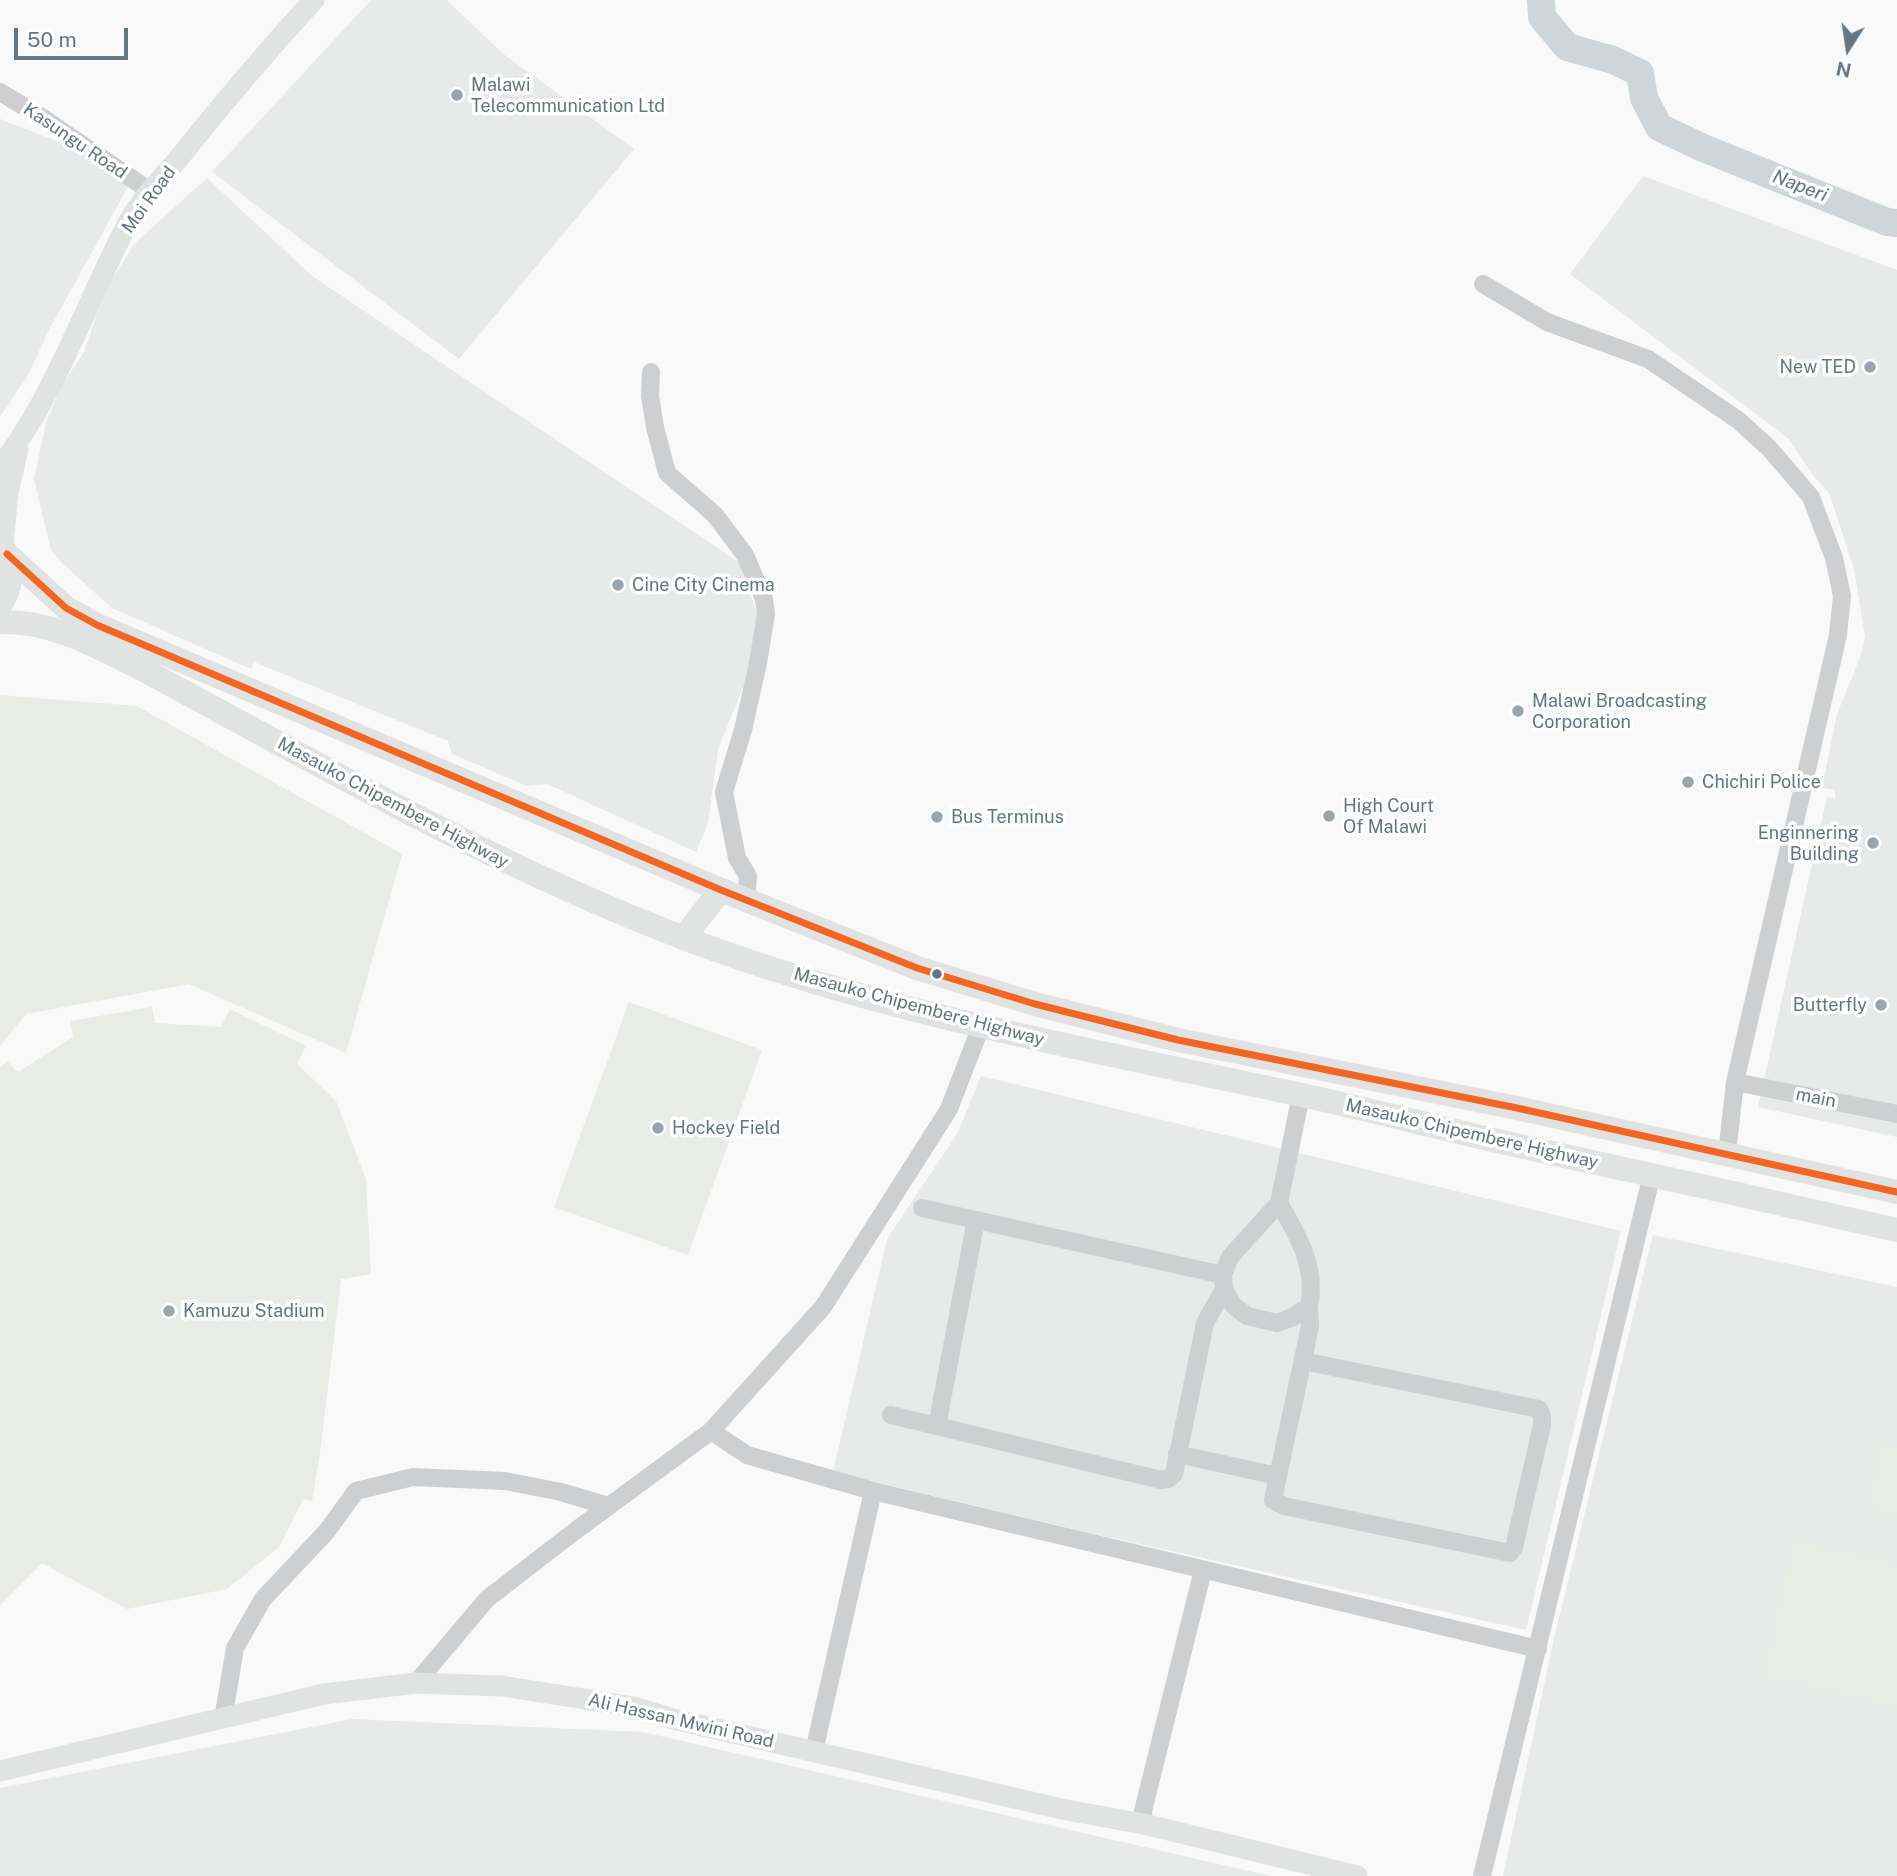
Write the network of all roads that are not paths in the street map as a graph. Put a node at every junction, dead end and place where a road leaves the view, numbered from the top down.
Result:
1 (314, 0) edge
2 (0, 92) edge
3 (150, 191) junction
4 (1483, 284) dead end
5 (651, 372) dead end
6 (26, 428) junction
7 (0, 467) edge
8 (3, 548) edge
9 (0, 605) edge
10 (0, 622) edge
11 (721, 890) junction
12 (746, 900) junction
13 (683, 938) junction
14 (981, 1026) junction
15 (1735, 1082) junction
16 (1301, 1095) junction
17 (1897, 1114) edge
18 (1727, 1154) junction
19 (1652, 1174) junction
20 (1897, 1192) edge
21 (1279, 1203) junction
22 (922, 1208) dead end
23 (976, 1220) junction
24 (1897, 1230) edge
25 (1224, 1282) junction
26 (1309, 1306) junction
27 (1303, 1361) junction
28 (891, 1415) dead end
29 (937, 1426) junction
30 (712, 1431) junction
31 (1177, 1454) junction
32 (1278, 1476) junction
33 (873, 1491) junction
34 (608, 1506) junction
35 (1202, 1570) junction
36 (1538, 1649) junction
37 (416, 1683) junction
38 (223, 1719) junction
39 (814, 1751) junction
40 (0, 1771) edge
41 (1144, 1824) junction
42 (1357, 1876) edge
43 (1482, 1876) edge

1 - 3 main road, Moi Road
2 - 3 street, Kasungu Road
3 - 6 main road, Moi Road
4 - 15 street
5 - 12 street
6 - 7 main road
6 - 8 main road
8 - 9 highway
8 - 11 highway, Masauko Chipembere Highway
10 - 13 highway, Masauko Chipembere Highway
11 - 12 highway, Masauko Chipembere Highway
11 - 13 highway
12 - 18 highway, Masauko Chipembere Highway
13 - 14 highway, Masauko Chipembere Highway
14 - 16 highway, Masauko Chipembere Highway
14 - 30 street
15 - 17 street, main
15 - 18 street
16 - 19 highway, Masauko Chipembere Highway
16 - 21 street
18 - 20 highway, Masauko Chipembere Highway
19 - 24 highway, Masauko Chipembere Highway
19 - 36 street
21 - 25 street
21 - 26 street
22 - 23 street
23 - 25 street
23 - 29 street
25 - 26 street
25 - 31 street
26 - 27 street
27 - 32 street
27 - 32 street
28 - 29 street
29 - 31 street
30 - 33 street
30 - 34 street
31 - 32 street
33 - 35 street
33 - 39 street
34 - 37 street
34 - 38 street
35 - 36 street
35 - 41 street
36 - 43 street
37 - 38 main road, Ali Hassan Mwini Road
37 - 39 main road, Ali Hassan Mwini Road
38 - 40 main road, Ali Hassan Mwini Road
39 - 41 main road, Ali Hassan Mwini Road
41 - 42 main road, Ali Hassan Mwini Road

